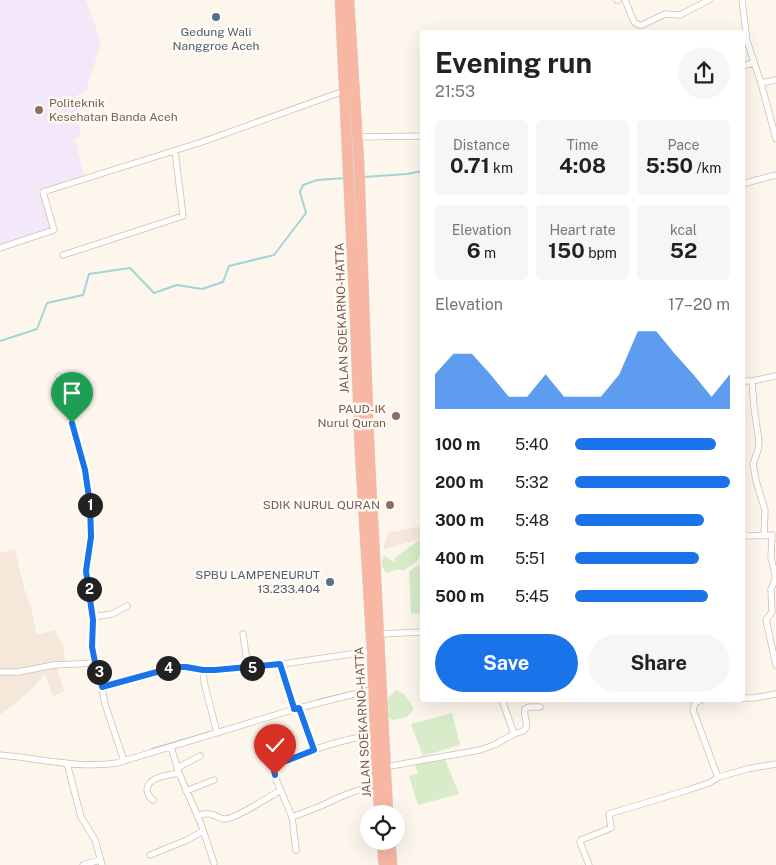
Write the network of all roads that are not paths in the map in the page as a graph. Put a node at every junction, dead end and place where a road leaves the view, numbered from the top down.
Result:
1 (340, 0) edge
2 (349, 0) edge
3 (625, 0) edge
4 (709, 0) edge
5 (742, 0) edge
6 (754, 62) junction
7 (745, 65) edge
8 (776, 80) edge
9 (762, 83) junction
10 (344, 91) junction
11 (420, 136) edge
12 (357, 137) junction
13 (776, 139) edge
14 (175, 151) junction
15 (353, 163) junction
16 (776, 175) edge
17 (745, 183) edge
18 (0, 248) edge
19 (63, 255) dead end
20 (59, 376) dead end
21 (776, 376) edge
22 (752, 381) junction
23 (745, 382) edge
24 (367, 482) junction
25 (745, 535) edge
26 (774, 535) edge
27 (764, 536) junction
28 (127, 606) dead end
29 (92, 617) junction
30 (420, 632) edge
31 (243, 634) dead end
32 (380, 634) junction
33 (372, 651) junction
34 (775, 658) edge
35 (95, 662) junction
36 (280, 664) junction
37 (776, 665) edge
38 (253, 668) junction
39 (203, 670) junction
40 (0, 672) edge
41 (376, 683) junction
42 (102, 687) junction
43 (776, 694) edge
44 (745, 698) edge
45 (503, 702) edge
46 (697, 702) edge
47 (295, 707) junction
48 (540, 707) dead end
49 (216, 730) junction
50 (375, 734) junction
51 (514, 734) junction
52 (171, 746) junction
53 (314, 750) junction
54 (0, 755) edge
55 (200, 756) dead end
56 (123, 759) junction
57 (67, 763) junction
58 (776, 764) edge
59 (385, 767) junction
60 (178, 770) junction
61 (719, 777) junction
62 (214, 780) dead end
63 (377, 783) junction
64 (281, 790) junction
65 (186, 791) junction
66 (153, 800) dead end
67 (379, 805) edge
68 (387, 805) edge
69 (197, 816) junction
70 (292, 817) junction
71 (203, 831) junction
72 (296, 850) dead end
73 (383, 850) edge
74 (391, 850) edge
75 (150, 855) dead end
76 (101, 862) edge
77 (214, 863) dead end
78 (83, 865) edge
79 (384, 865) edge
80 (392, 865) edge
81 (589, 865) edge

1 - 10 highway, JALAN SOEKARNO-HATTA
2 - 12 highway, JALAN SOEKARNO-HATTA
3 - 4 street
5 - 6 street
6 - 7 street
6 - 9 street
8 - 9 street
9 - 13 street
10 - 14 street
10 - 15 highway, JALAN SOEKARNO-HATTA
11 - 12 street
12 - 15 highway, JALAN SOEKARNO-HATTA
14 - 18 street
14 - 19 street
15 - 24 highway, JALAN SOEKARNO-HATTA
16 - 17 street
20 - 29 street
21 - 22 street
22 - 23 street
22 - 27 street
24 - 32 highway, JALAN SOEKARNO-HATTA
24 - 33 highway, JALAN SOEKARNO-HATTA
25 - 27 street
26 - 27 street
26 - 34 street
28 - 29 street
29 - 35 street
30 - 32 street
31 - 38 street
32 - 41 highway, JALAN SOEKARNO-HATTA
33 - 36 street
33 - 41 highway, JALAN SOEKARNO-HATTA
34 - 37 street
35 - 40 street
35 - 42 street
36 - 38 street
36 - 47 street
38 - 39 street
39 - 42 street
39 - 49 street
41 - 47 street
41 - 50 highway, JALAN SOEKARNO-HATTA
41 - 59 highway, JALAN SOEKARNO-HATTA
42 - 56 street
43 - 44 street
45 - 51 street
46 - 61 street
47 - 49 street
47 - 53 street
48 - 51 street
49 - 52 street
50 - 53 street
50 - 63 highway, JALAN SOEKARNO-HATTA
51 - 59 street
52 - 56 street
52 - 60 street
53 - 64 street
54 - 57 street
55 - 60 street
56 - 57 street
57 - 76 street
58 - 61 street
59 - 68 highway, JALAN SOEKARNO-HATTA
60 - 65 street
60 - 66 street
61 - 81 street
62 - 65 street
63 - 67 highway, JALAN SOEKARNO-HATTA
63 - 70 street
64 - 69 street
64 - 70 street
65 - 69 street
69 - 71 street
70 - 72 street
71 - 75 street
71 - 77 street
73 - 79 highway
74 - 80 highway
76 - 78 street

